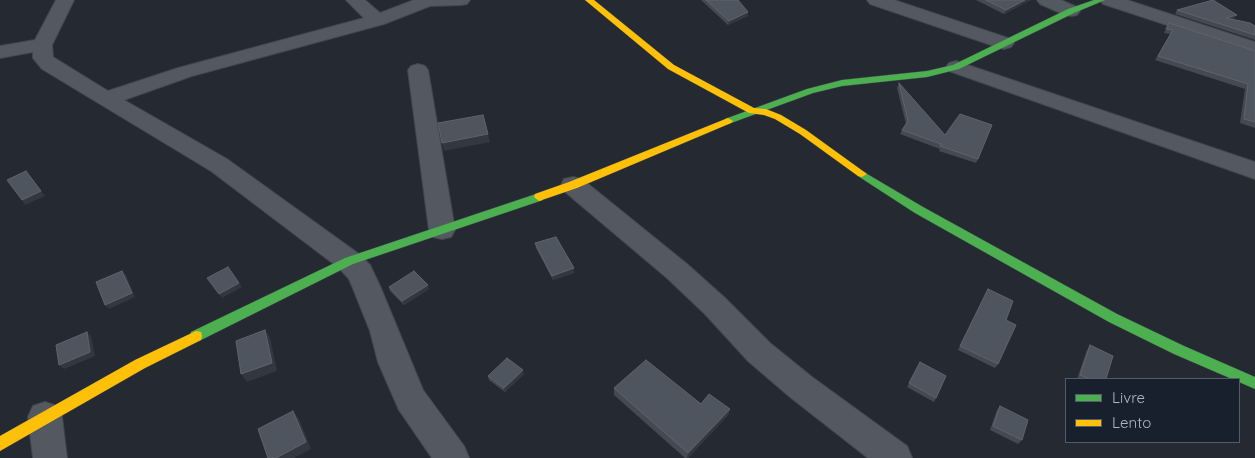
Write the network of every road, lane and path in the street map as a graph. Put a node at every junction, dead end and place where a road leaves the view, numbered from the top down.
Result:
1 (64, 0) edge
2 (355, 0) edge
3 (462, 0) edge
4 (589, 0) edge
5 (876, 0) edge
6 (1046, 0) edge
7 (1102, 0) edge
8 (1109, 0) edge
9 (1071, 11) junction
10 (377, 20) junction
11 (1004, 43) junction
12 (42, 45) junction
13 (1255, 48) edge
14 (0, 52) edge
15 (956, 67) junction
16 (418, 70) dead end
17 (108, 98) junction
18 (752, 111) junction
19 (1255, 171) edge
20 (573, 185) junction
21 (442, 230) junction
22 (349, 262) junction
23 (1255, 383) edge
24 (46, 417) junction
25 (0, 444) edge
26 (50, 458) edge
27 (452, 458) edge
28 (895, 458) edge

1 - 12 street
2 - 10 street
3 - 10 street
4 - 18 street
5 - 11 street
6 - 9 street
7 - 9 street
8 - 13 street
9 - 11 street
10 - 17 street
11 - 15 street
12 - 14 street
12 - 17 street
15 - 18 street
15 - 19 street
16 - 21 street
17 - 22 street
18 - 20 street
18 - 23 street
20 - 21 street
20 - 28 street
21 - 22 street
22 - 24 street
22 - 27 street
24 - 25 street
24 - 26 street

